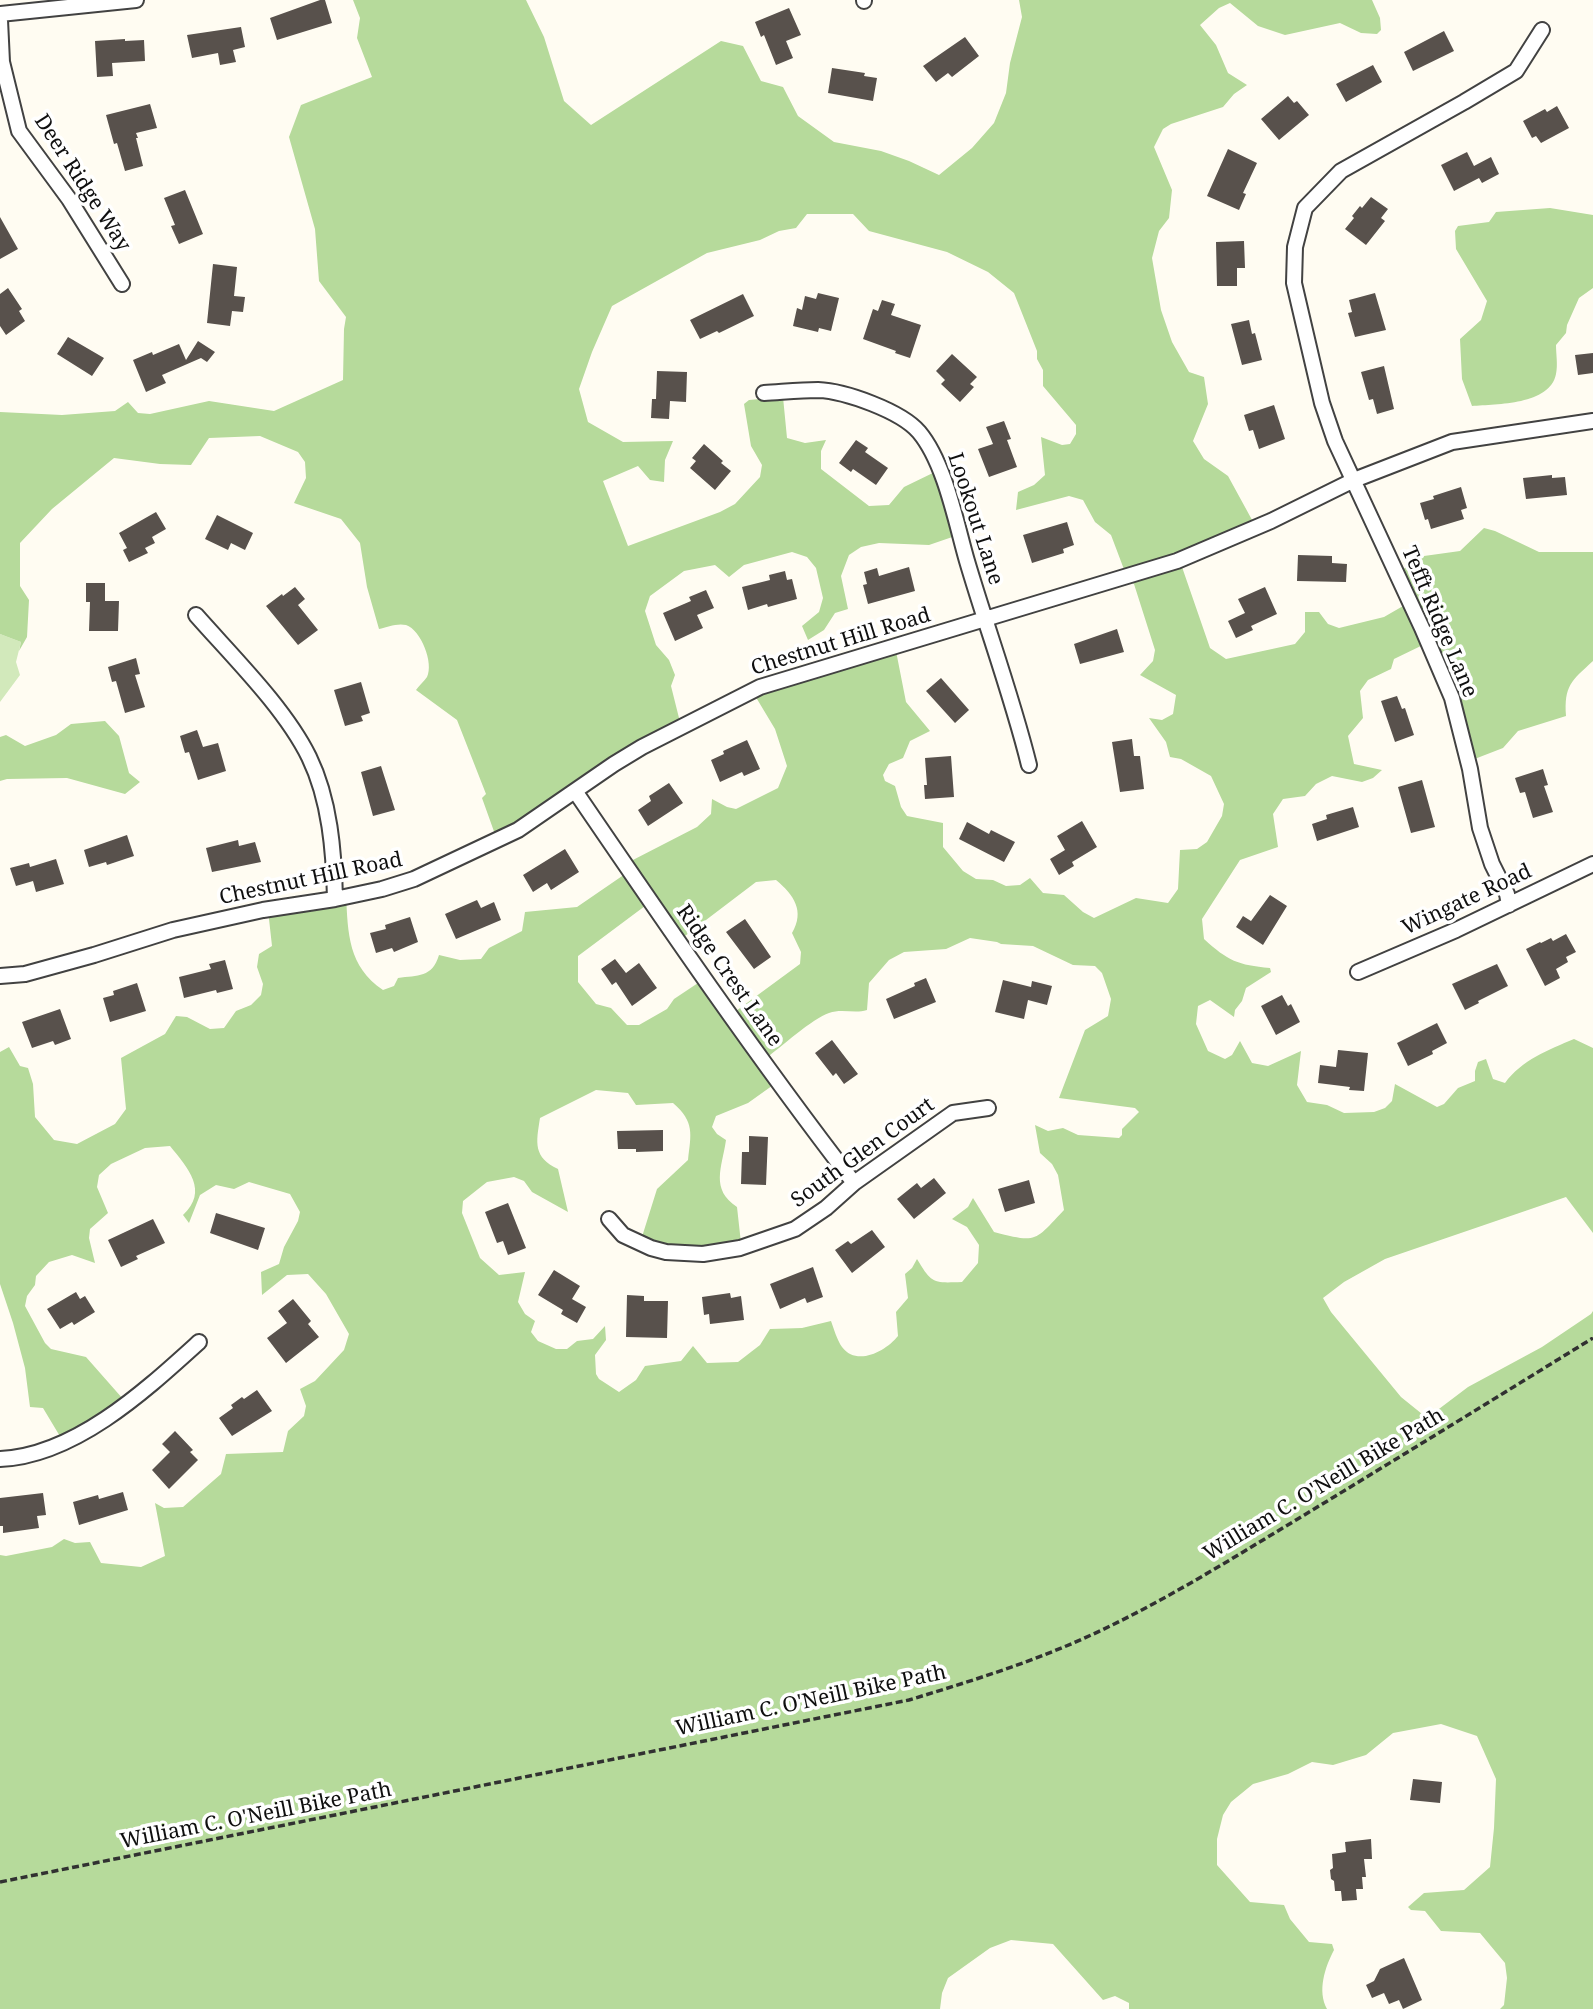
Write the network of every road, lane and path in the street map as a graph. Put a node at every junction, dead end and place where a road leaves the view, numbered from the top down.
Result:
1 (136, 0) edge
2 (0, 14) edge
3 (0, 20) edge
4 (1542, 30) dead end
5 (122, 284) dead end
6 (764, 393) dead end
7 (1593, 421) edge
8 (1354, 480) junction
9 (197, 615) dead end
10 (985, 619) junction
11 (1029, 765) dead end
12 (575, 791) junction
13 (1593, 864) edge
14 (335, 899) junction
15 (1509, 905) junction
16 (1358, 972) dead end
17 (0, 976) edge
18 (988, 1108) dead end
19 (854, 1183) junction
20 (609, 1219) dead end
21 (1593, 1338) edge
22 (199, 1342) dead end
23 (0, 1459) edge
24 (0, 1882) edge

1 - 2 street
3 - 5 street, Deer Ridge Way
4 - 8 street, Tefft Ridge Lane
6 - 10 street, Lookout Lane
7 - 8 street, Chestnut Hill Road
8 - 10 street, Chestnut Hill Road
8 - 15 street, Tefft Ridge Lane
9 - 14 street
10 - 11 street, Lookout Lane
10 - 12 street, Chestnut Hill Road
12 - 14 street, Chestnut Hill Road
12 - 19 street, Ridge Crest Lane
13 - 15 street, Wingate Road
14 - 17 street, Chestnut Hill Road
15 - 16 street, Wingate Road
18 - 19 street, South Glen Court
19 - 20 street, South Glen Court
21 - 24 path, William C. O'Neill Bike Path
22 - 23 street

